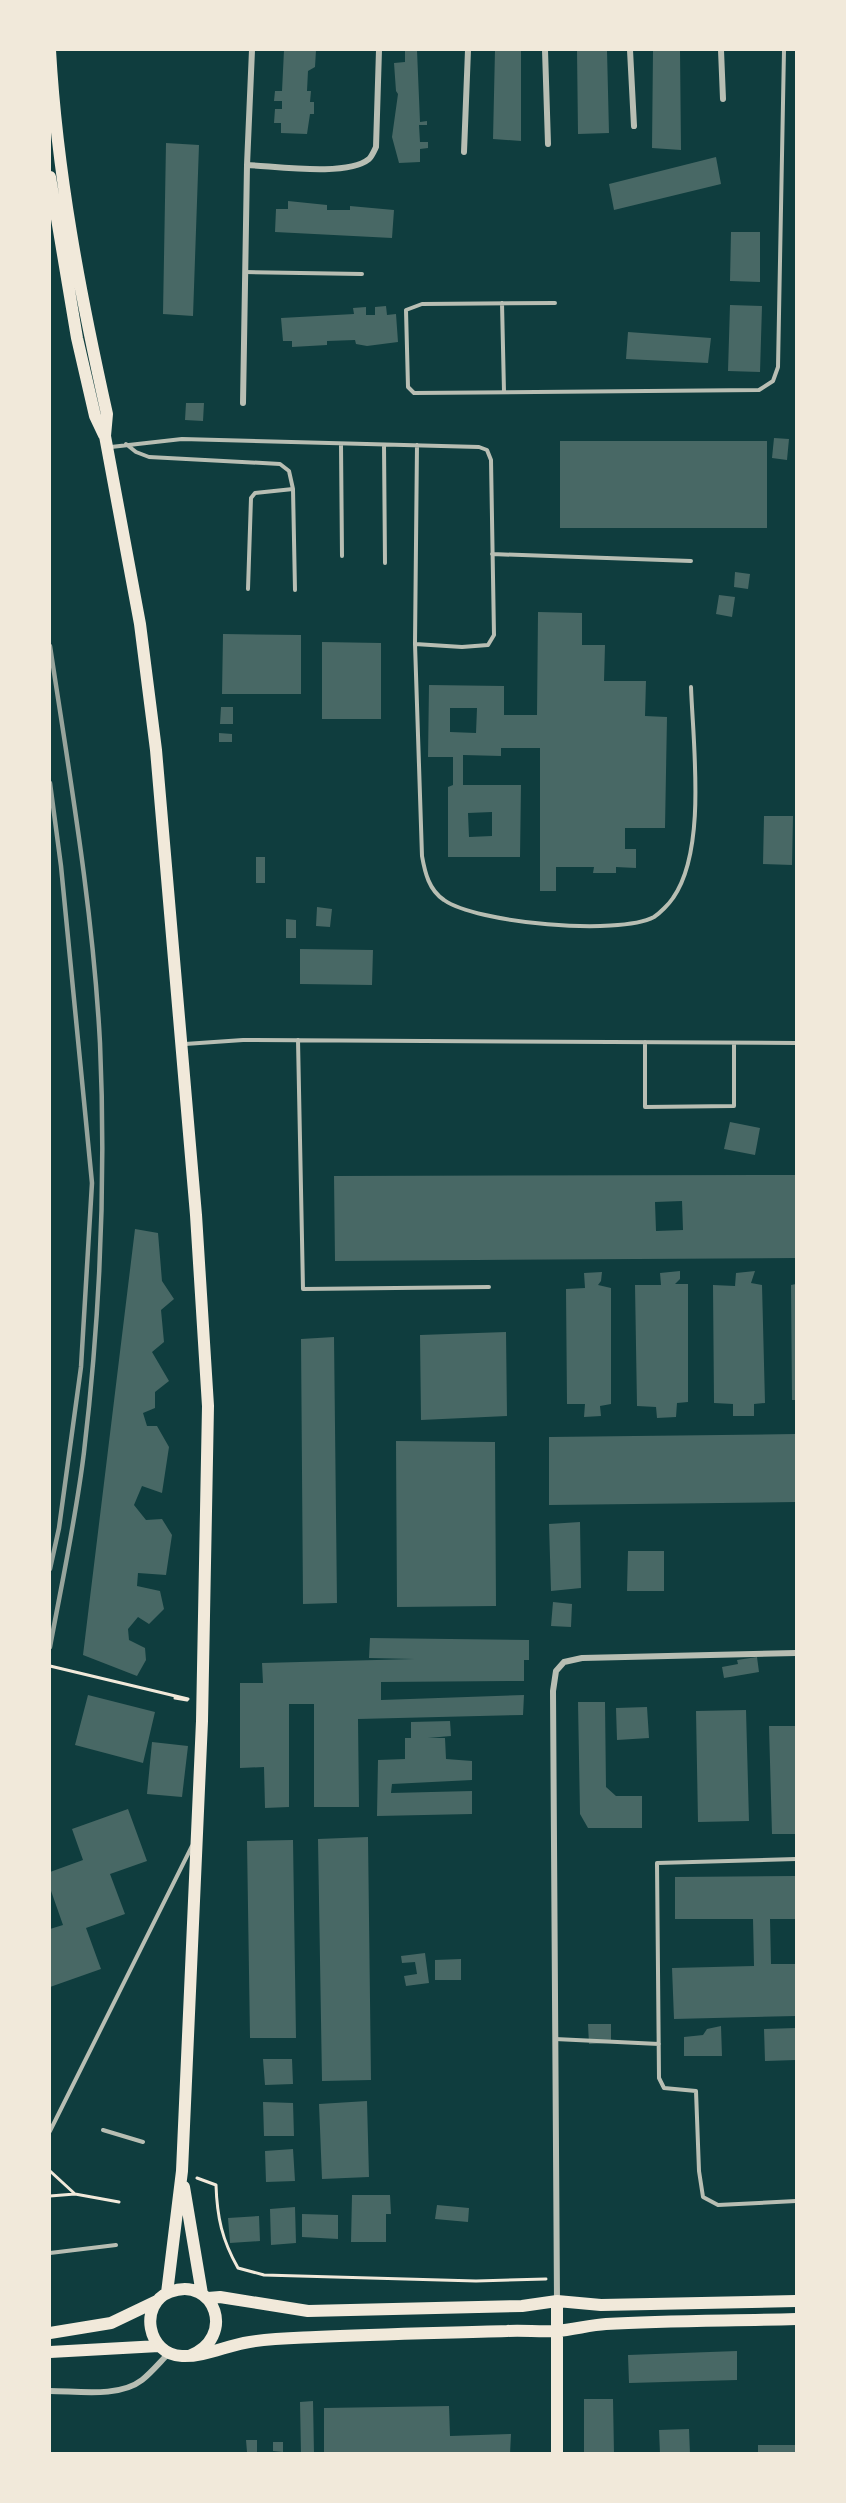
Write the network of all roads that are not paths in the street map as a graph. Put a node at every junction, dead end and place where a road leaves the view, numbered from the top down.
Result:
1 (50, 50) edge
2 (252, 50) edge
3 (379, 50) edge
4 (468, 50) edge
5 (545, 50) edge
6 (630, 50) edge
7 (721, 50) edge
8 (784, 50) edge
9 (723, 99) dead end
10 (634, 126) dead end
11 (548, 144) dead end
12 (464, 152) dead end
13 (247, 165) junction
14 (50, 177) edge
15 (245, 272) junction
16 (362, 274) dead end
17 (502, 303) junction
18 (555, 303) dead end
19 (504, 392) junction
20 (243, 403) dead end
21 (106, 442) junction
22 (125, 444) junction
23 (341, 444) junction
24 (384, 445) junction
25 (417, 445) junction
26 (293, 489) junction
27 (492, 554) junction
28 (342, 556) dead end
29 (691, 561) dead end
30 (385, 563) dead end
31 (248, 589) dead end
32 (295, 590) dead end
33 (415, 644) junction
34 (691, 687) dead end
35 (298, 1040) junction
36 (645, 1042) junction
37 (734, 1043) junction
38 (796, 1043) edge
39 (181, 1045) junction
40 (489, 1287) dead end
41 (796, 1653) edge
42 (197, 1837) junction
43 (796, 1859) edge
44 (555, 2039) junction
45 (659, 2044) junction
46 (103, 2130) dead end
47 (50, 2131) edge
48 (143, 2142) dead end
49 (182, 2171) junction
50 (796, 2201) edge
51 (116, 2245) dead end
52 (50, 2253) edge
53 (205, 2296) junction
54 (162, 2297) junction
55 (557, 2301) junction
56 (796, 2301) edge
57 (796, 2319) edge
58 (556, 2331) junction
59 (50, 2333) edge
60 (164, 2350) junction
61 (50, 2352) edge
62 (189, 2356) junction
63 (50, 2391) edge
64 (557, 2454) edge

1 - 21 main road
2 - 13 street
3 - 13 street
4 - 12 street
5 - 11 street
6 - 10 street
7 - 9 street
8 - 19 lane
13 - 15 street
14 - 21 main road
15 - 16 lane
15 - 20 street
17 - 18 lane
17 - 19 lane
17 - 19 lane
21 - 22 lane
21 - 39 main road
22 - 23 lane
22 - 26 lane
23 - 24 lane
23 - 28 lane
24 - 25 lane
24 - 30 lane
25 - 27 lane
25 - 33 lane
26 - 31 lane
26 - 32 lane
27 - 29 lane
27 - 33 lane
33 - 34 lane
35 - 36 lane
35 - 39 lane
35 - 40 lane
36 - 37 lane
36 - 37 lane
37 - 38 lane
39 - 42 main road
41 - 44 street
42 - 47 lane
42 - 49 main road
43 - 45 lane
44 - 45 lane
44 - 55 street
45 - 50 lane
46 - 48 lane
49 - 53 main road
49 - 54 main road
51 - 52 lane
53 - 54 main road
53 - 55 main road
53 - 62 main road
54 - 59 main road
54 - 60 main road
55 - 56 main road
55 - 58 main road
57 - 58 main road
58 - 62 main road
58 - 64 main road
60 - 61 main road
60 - 62 main road
60 - 63 street

